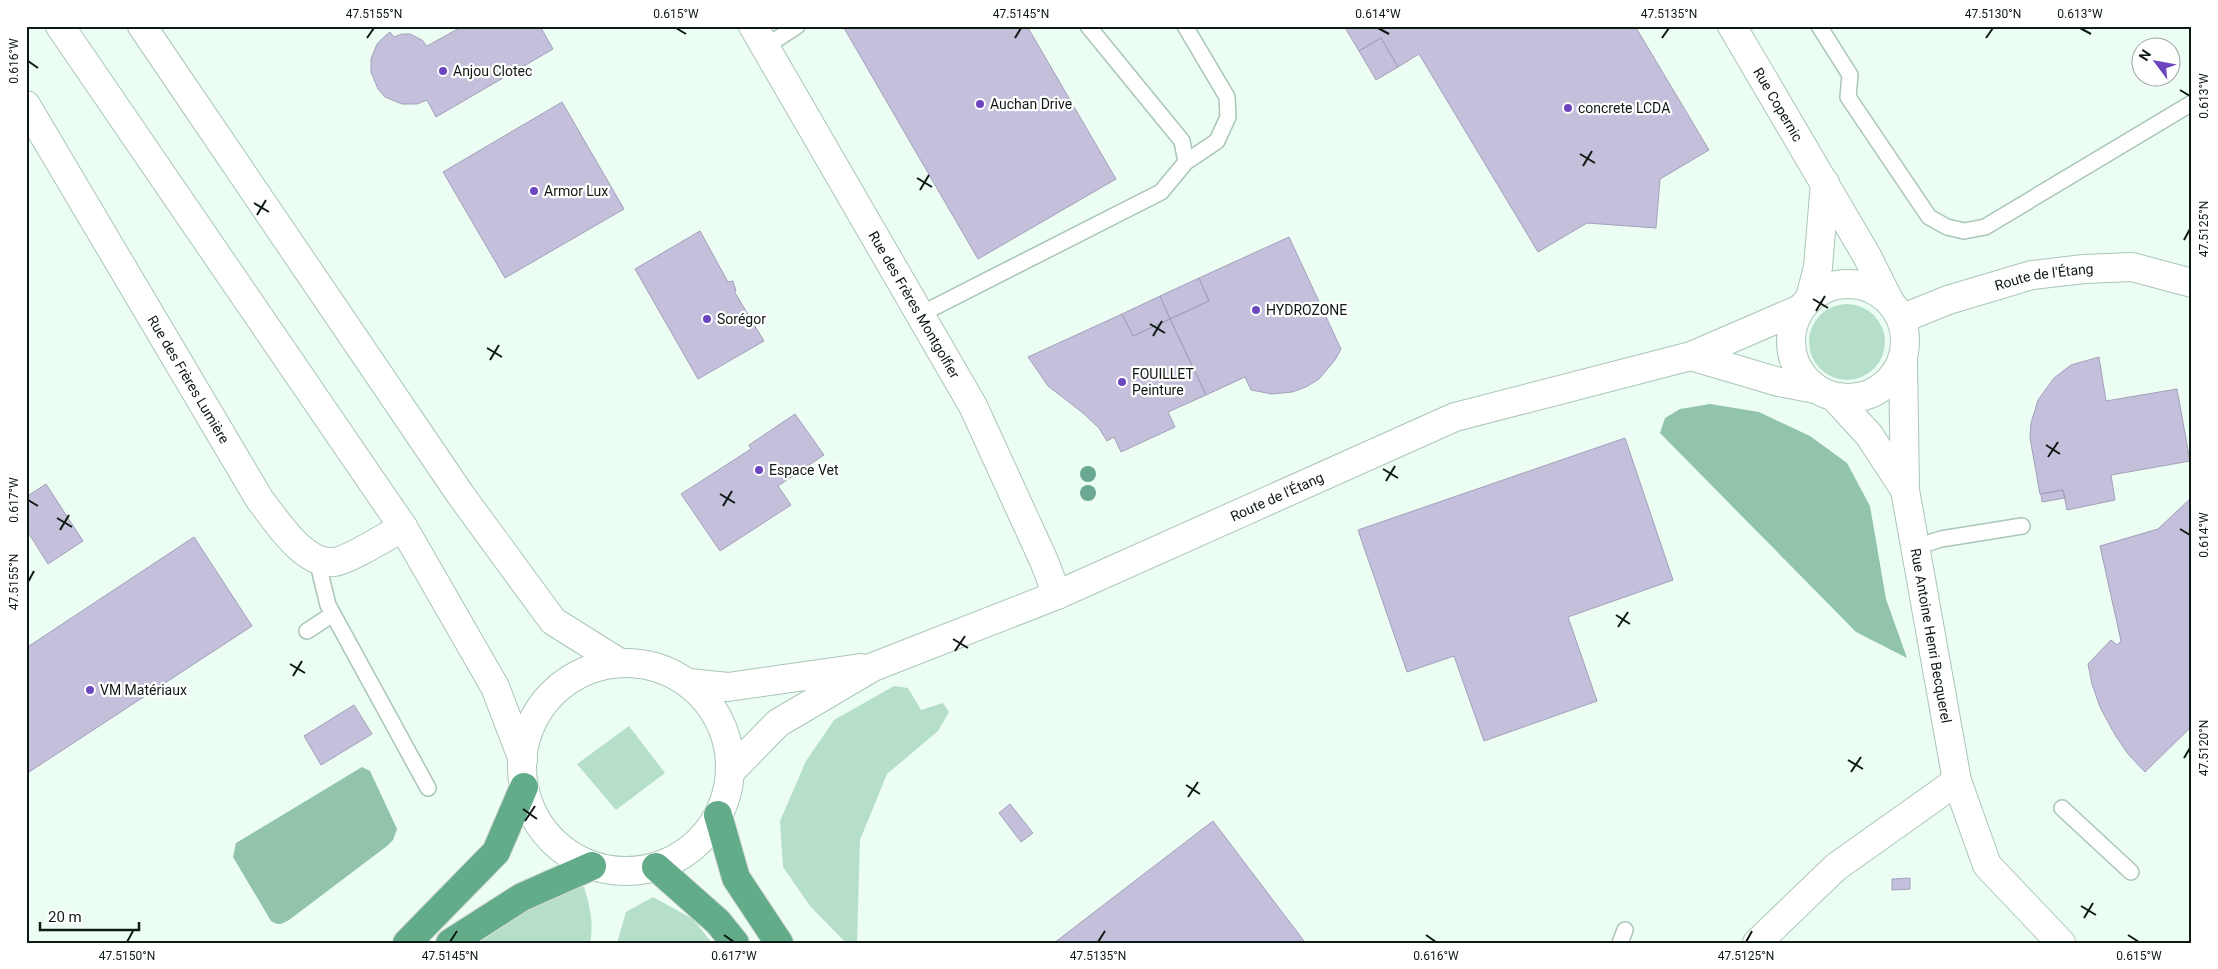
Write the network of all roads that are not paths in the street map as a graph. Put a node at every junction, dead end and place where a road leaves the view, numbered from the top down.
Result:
1 (60, 26) edge
2 (142, 26) edge
3 (797, 26) edge
4 (1088, 26) edge
5 (1185, 26) edge
6 (1732, 26) edge
7 (1819, 26) edge
8 (759, 37) edge
9 (2192, 102) edge
10 (26, 105) edge
11 (1186, 162) junction
12 (1826, 183) junction
13 (2192, 283) edge
14 (1805, 303) junction
15 (1895, 310) junction
16 (921, 314) junction
17 (1691, 356) junction
18 (1902, 360) junction
19 (1825, 393) junction
20 (1905, 490) junction
21 (2022, 526) dead end
22 (402, 527) junction
23 (1916, 547) junction
24 (317, 560) junction
25 (1057, 595) junction
26 (333, 614) junction
27 (307, 631) dead end
28 (620, 663) junction
29 (873, 667) junction
30 (689, 684) junction
31 (523, 760) junction
32 (731, 771) junction
33 (1957, 780) junction
34 (524, 787) junction
35 (428, 788) dead end
36 (2062, 808) dead end
37 (718, 815) junction
38 (592, 866) junction
39 (656, 867) junction
40 (2131, 872) dead end
41 (407, 943) edge
42 (450, 943) edge
43 (735, 943) edge
44 (779, 943) edge
45 (1757, 943) edge
46 (2062, 943) edge

1 - 22 street
2 - 28 street
3 - 8 lane
4 - 11 lane
5 - 11 lane
6 - 12 street, Rue Copernic
7 - 9 lane
8 - 16 street, Rue des Frères Montgolfier
10 - 24 street, Rue des Frères Lumière
11 - 16 lane
12 - 14 street
12 - 15 street, Rue Copernic
13 - 15 street, Route de l'Étang
14 - 15 street
14 - 17 street, Route de l'Étang
14 - 19 street
15 - 18 street
16 - 25 street, Rue des Frères Montgolfier
17 - 19 street
17 - 25 street, Route de l'Étang
18 - 19 street
18 - 20 street
19 - 20 street
20 - 23 street, Rue Antoine Henri Becquerel
21 - 23 lane
22 - 24 street
22 - 31 street
23 - 33 street, Rue Antoine Henri Becquerel
24 - 26 lane
25 - 29 street, Route de l'Étang
26 - 27 lane
26 - 35 lane
28 - 30 street
28 - 31 street
29 - 30 street
29 - 32 street
30 - 32 street
31 - 34 street
32 - 37 street
33 - 45 street
33 - 46 street, Rue Antoine Henri Becquerel
34 - 38 street
34 - 41 highway
36 - 40 lane
37 - 39 street
37 - 44 highway
38 - 39 street
38 - 42 highway
39 - 43 highway

